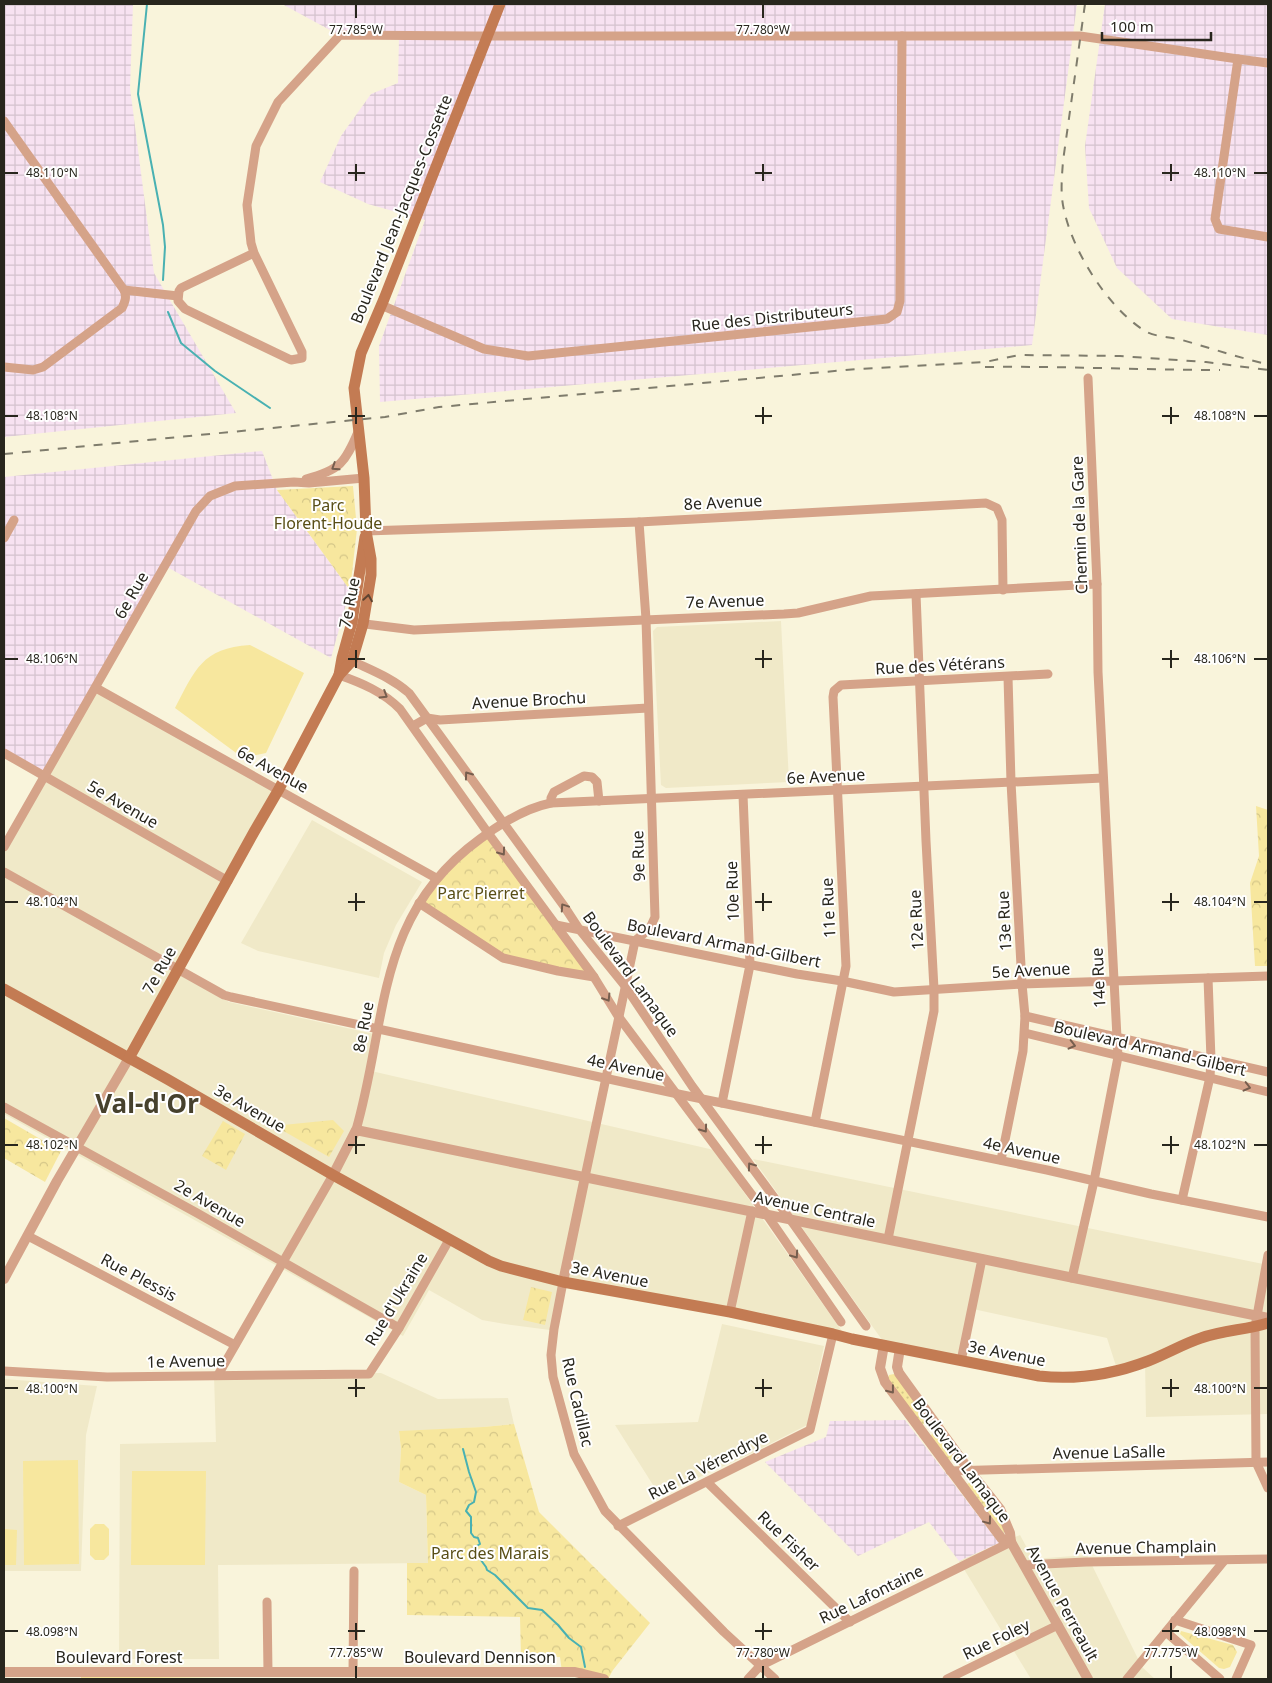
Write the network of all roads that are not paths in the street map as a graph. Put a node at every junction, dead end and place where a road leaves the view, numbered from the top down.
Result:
1 (500, 4) edge
2 (486, 36) junction
3 (902, 36) junction
4 (1238, 59) junction
5 (1268, 63) edge
6 (4, 121) edge
7 (1268, 237) edge
8 (254, 254) junction
9 (124, 290) junction
10 (178, 296) junction
11 (381, 305) junction
12 (4, 367) edge
13 (1088, 378) dead end
14 (358, 432) junction
15 (364, 478) junction
16 (294, 482) junction
17 (14, 520) dead end
18 (639, 522) junction
19 (366, 531) junction
20 (4, 538) edge
21 (1097, 584) junction
22 (1003, 590) junction
23 (916, 594) junction
24 (646, 619) junction
25 (358, 623) junction
26 (352, 661) junction
27 (1098, 672) joint
28 (1048, 674) dead end
29 (339, 675) junction
30 (1008, 677) junction
31 (919, 681) junction
32 (96, 688) junction
33 (834, 691) joint
34 (648, 708) junction
35 (427, 718) junction
36 (413, 726) junction
37 (4, 753) edge
38 (44, 776) junction
39 (1103, 778) junction
40 (1011, 782) junction
41 (924, 786) junction
42 (279, 790) junction
43 (837, 791) junction
44 (743, 795) junction
45 (651, 799) junction
46 (599, 801) junction
47 (551, 803) junction
48 (504, 824) junction
49 (488, 833) junction
50 (4, 846) edge
51 (4, 872) edge
52 (436, 878) junction
53 (228, 881) junction
54 (419, 903) junction
55 (556, 925) junction
56 (579, 929) junction
57 (635, 941) junction
58 (750, 964) junction
59 (178, 970) junction
60 (1268, 976) edge
61 (594, 977) junction
62 (1208, 978) junction
63 (1114, 980) junction
64 (842, 981) junction
65 (1022, 984) junction
66 (625, 986) junction
67 (4, 989) edge
68 (934, 989) junction
69 (886, 991) joint
70 (618, 1016) junction
71 (1025, 1016) junction
72 (377, 1028) junction
73 (1025, 1033) junction
74 (1116, 1036) junction
75 (1118, 1057) junction
76 (129, 1058) junction
77 (1211, 1059) junction
78 (1268, 1072) edge
79 (1210, 1077) junction
80 (606, 1078) junction
81 (1268, 1092) edge
82 (678, 1094) junction
83 (703, 1099) junction
84 (722, 1103) junction
85 (4, 1107) edge
86 (815, 1122) junction
87 (356, 1130) junction
88 (908, 1141) junction
89 (76, 1148) junction
90 (1001, 1160) junction
91 (333, 1175) junction
92 (585, 1177) junction
93 (1094, 1182) junction
94 (1182, 1200) junction
95 (752, 1211) junction
96 (767, 1214) junction
97 (1268, 1217) edge
98 (790, 1219) junction
99 (28, 1236) junction
100 (449, 1240) junction
101 (888, 1240) junction
102 (1268, 1255) edge
103 (982, 1259) junction
104 (283, 1263) junction
105 (1072, 1278) junction
106 (4, 1279) edge
107 (563, 1282) junction
108 (849, 1303) junction
109 (834, 1311) junction
110 (730, 1312) junction
111 (1268, 1318) edge
112 (1256, 1321) junction
113 (841, 1322) dead end
114 (1268, 1323) edge
115 (866, 1326) dead end
116 (399, 1328) junction
117 (833, 1334) junction
118 (884, 1345) junction
119 (235, 1346) junction
120 (900, 1348) junction
121 (961, 1361) junction
122 (4, 1371) edge
123 (369, 1374) joint
124 (218, 1375) junction
125 (1256, 1462) junction
126 (1268, 1462) edge
127 (969, 1470) junction
128 (950, 1471) junction
129 (707, 1482) junction
130 (1268, 1488) edge
131 (618, 1526) junction
132 (1011, 1542) junction
133 (1268, 1559) edge
134 (1224, 1561) junction
135 (1024, 1565) junction
136 (354, 1571) dead end
137 (267, 1602) dead end
138 (1175, 1620) junction
139 (850, 1622) junction
140 (1058, 1625) junction
141 (1166, 1632) junction
142 (760, 1666) junction
143 (4, 1672) edge
144 (268, 1672) junction
145 (353, 1672) junction
146 (235, 1676) edge
147 (517, 1676) edge
148 (604, 1679) edge
149 (748, 1679) edge
150 (775, 1679) edge
151 (947, 1679) edge
152 (1088, 1679) edge
153 (1127, 1679) edge
154 (1220, 1679) edge
155 (1236, 1679) edge

1 - 2 main road, Boulevard Jean-Jacques-Cossette
2 - 3 street
2 - 8 street
2 - 11 main road, Boulevard Jean-Jacques-Cossette
3 - 4 street
3 - 11 street, Rue des Distributeurs
4 - 5 street
4 - 7 street
6 - 9 street
8 - 10 street
8 - 10 street
9 - 10 street
9 - 12 street
11 - 14 main road, Boulevard Jean-Jacques-Cossette
13 - 21 street, Chemin de la Gare
14 - 15 main road, 7e Rue
14 -> 16 street
15 - 16 street, 6e Rue
15 - 19 main road, 7e Rue
16 - 32 street, 6e Rue
17 - 20 street
18 - 19 street, 8e Avenue
18 - 22 street, 8e Avenue
18 - 24 street, 9e Rue
19 - 25 main road, 7e Rue
21 - 22 street, 7e Avenue
21 - 27 street, Chemin de la Gare
22 - 23 street, 7e Avenue
23 - 24 street, 7e Avenue
23 - 31 street, 12e Rue
24 - 25 street, 7e Avenue
24 - 34 street, 9e Rue
25 - 26 main road, 7e Rue
25 - 29 main road, 7e Rue
26 - 29 main road, 7e Rue
26 - 35 street, Boulevard Lamaque
27 - 39 street, 14e Rue
28 - 30 street, Rue des Vétérans
29 -> 36 street, Boulevard Lamaque
29 - 42 main road, 7e Rue
30 - 31 street, Rue des Vétérans
30 - 40 street, 13e Rue
31 - 33 street, Rue des Vétérans
31 - 41 street, 12e Rue
32 - 38 street, 6e Rue
32 - 42 street, 6e Avenue
33 - 43 street, 11e Rue
34 - 35 street, Avenue Brochu
34 - 45 street, 9e Rue
35 - 36 street
48 -> 35 street, Boulevard Lamaque
36 - 49 street, Boulevard Lamaque
37 - 38 street, 5e Avenue
38 - 50 street, 6e Rue
38 - 53 street, 5e Avenue
39 - 40 street, 6e Avenue
39 - 63 street, 14e Rue
40 - 41 street, 6e Avenue
40 - 65 street, 13e Rue
41 - 43 street, 6e Avenue
41 - 68 street, 12e Rue
42 - 52 street, 6e Avenue
42 - 53 main road, 7e Rue
43 - 44 street, 6e Avenue
43 - 64 street, 11e Rue
44 - 45 street, 6e Avenue
44 - 58 street, 10e Rue
45 - 46 street, 6e Avenue
45 - 57 street, 9e Rue
46 - 47 street, 6e Avenue
46 - 47 street, 8e Rue
47 - 48 street, 8e Rue
48 - 49 street, 8e Rue
56 -> 48 street, Boulevard Lamaque
49 - 52 street, 8e Rue
49 -> 55 street, Boulevard Lamaque
51 - 59 street, 4e Avenue
52 - 54 street, 8e Rue
53 - 59 main road, 7e Rue
54 - 61 street
54 - 72 street, 8e Rue
55 - 56 street, Boulevard Armand-Gilbert
55 - 61 street, Boulevard Lamaque
56 - 57 street, Boulevard Armand-Gilbert
56 - 66 street, Boulevard Lamaque
57 - 58 street, Boulevard Armand-Gilbert
57 - 66 street
58 - 64 street, Boulevard Armand-Gilbert
58 - 84 street, 10e Rue
59 - 72 street, 4e Avenue
59 - 76 main road, 7e Rue
60 - 62 street, 5e Avenue
61 -> 70 street, Boulevard Lamaque
62 - 63 street, 5e Avenue
62 - 77 street
63 - 65 street, 5e Avenue
63 - 74 street, 14e Rue
64 - 69 street, Boulevard Armand-Gilbert
64 - 86 street, 11e Rue
65 - 68 street, 5e Avenue
65 - 71 street, 13e Rue
66 - 70 street
66 - 83 street, Boulevard Lamaque
67 - 76 main road, 3e Avenue
68 - 69 street, 5e Avenue
68 - 88 street, 12e Rue
70 - 80 street
70 - 82 street, Boulevard Lamaque
71 - 73 street, 13e Rue
71 - 74 street, Boulevard Armand-Gilbert
72 - 80 street, 4e Avenue
72 - 87 street, 8e Rue
73 -> 75 street, Boulevard Armand-Gilbert
73 - 90 street, 13e Rue
74 - 75 street, 14e Rue
74 - 77 street, Boulevard Armand-Gilbert
75 - 79 street, Boulevard Armand-Gilbert
75 - 93 street, 14e Rue
76 - 89 street, 7e Rue
76 - 91 main road, 3e Avenue
77 - 78 street, Boulevard Armand-Gilbert
77 - 79 street
79 -> 81 street, Boulevard Armand-Gilbert
79 - 94 street
80 - 82 street, 4e Avenue
80 - 92 street
82 - 83 street, 4e Avenue
82 -> 96 street, Boulevard Lamaque
83 - 84 street, 4e Avenue
98 -> 83 street, Boulevard Lamaque
84 - 86 street, 4e Avenue
85 - 89 street, 2e Avenue
86 - 88 street, 4e Avenue
87 - 91 street, 8e Rue
87 - 92 street, Avenue Centrale
88 - 90 street, 4e Avenue
88 - 101 street, 12e Rue
89 - 99 street, 7e Rue
89 - 104 street, 2e Avenue
90 - 93 street, 4e Avenue
91 - 100 main road, 3e Avenue
91 - 104 street, 8e Rue
92 - 95 street, Avenue Centrale
92 - 107 street, Rue Cadillac
93 - 94 street, 4e Avenue
93 - 105 street, 14e Rue
94 - 97 street, 4e Avenue
95 - 96 street, Avenue Centrale
95 - 110 street
96 - 98 street, Avenue Centrale
96 -> 109 street, Boulevard Lamaque
98 - 101 street, Avenue Centrale
98 - 108 street, Boulevard Lamaque
99 - 106 street, 7e Rue
99 - 119 street, Rue Plessis
100 - 107 main road, 3e Avenue
100 - 116 street, Rue d'Ukraine
101 - 103 street, Avenue Centrale
102 - 112 street
103 - 105 street, Avenue Centrale
103 - 121 street
104 - 116 street, 2e Avenue
104 - 119 street, 8e Rue
105 - 112 street, Avenue Centrale
107 - 110 main road, 3e Avenue
107 - 131 street, Rue Cadillac
108 - 109 street
108 - 115 street, Boulevard Lamaque
109 - 113 street, Boulevard Lamaque
110 - 117 main road, 3e Avenue
111 - 112 street, Avenue Centrale
112 - 114 main road, 3e Avenue
112 - 121 main road, 3e Avenue
112 - 125 street
116 - 123 street, Rue d'Ukraine
117 - 118 main road, 3e Avenue
117 - 129 street, Rue La Vérendrye
118 - 120 main road, 3e Avenue
118 -> 128 street, Boulevard Lamaque
119 - 124 street, 8e Rue
120 - 121 main road, 3e Avenue
120 - 127 street, Boulevard Lamaque
122 - 124 street, 1e Avenue
123 - 124 street, 1e Avenue
125 - 126 street, Avenue LaSalle
125 - 127 street, Avenue LaSalle
125 - 130 street
127 - 128 street, Avenue LaSalle
127 - 132 street, Boulevard Lamaque
128 -> 132 street, Boulevard Lamaque
129 - 131 street, Rue La Vérendrye
129 - 139 street, Rue Fisher
131 - 142 street, Rue Cadillac
132 - 135 street, Avenue Perreault
132 - 139 street, Rue Lafontaine
133 - 134 street, Avenue Champlain
134 - 135 street, Avenue Champlain
134 - 138 street
135 - 140 street, Avenue Perreault
136 - 145 street
137 - 144 street
138 - 141 street
138 - 155 street
139 - 142 street, Rue Lafontaine
140 - 151 street, Rue Foley
140 - 152 street, Avenue Perreault
141 - 153 street
141 - 154 street
142 - 149 street, Rue Lafontaine
142 - 150 street, Rue Cadillac
143 - 146 street, Boulevard Forest
144 - 145 street, Boulevard Dennison
144 - 146 street, Boulevard Dennison
145 - 147 street, Boulevard Dennison
147 - 148 street, Boulevard Dennison

